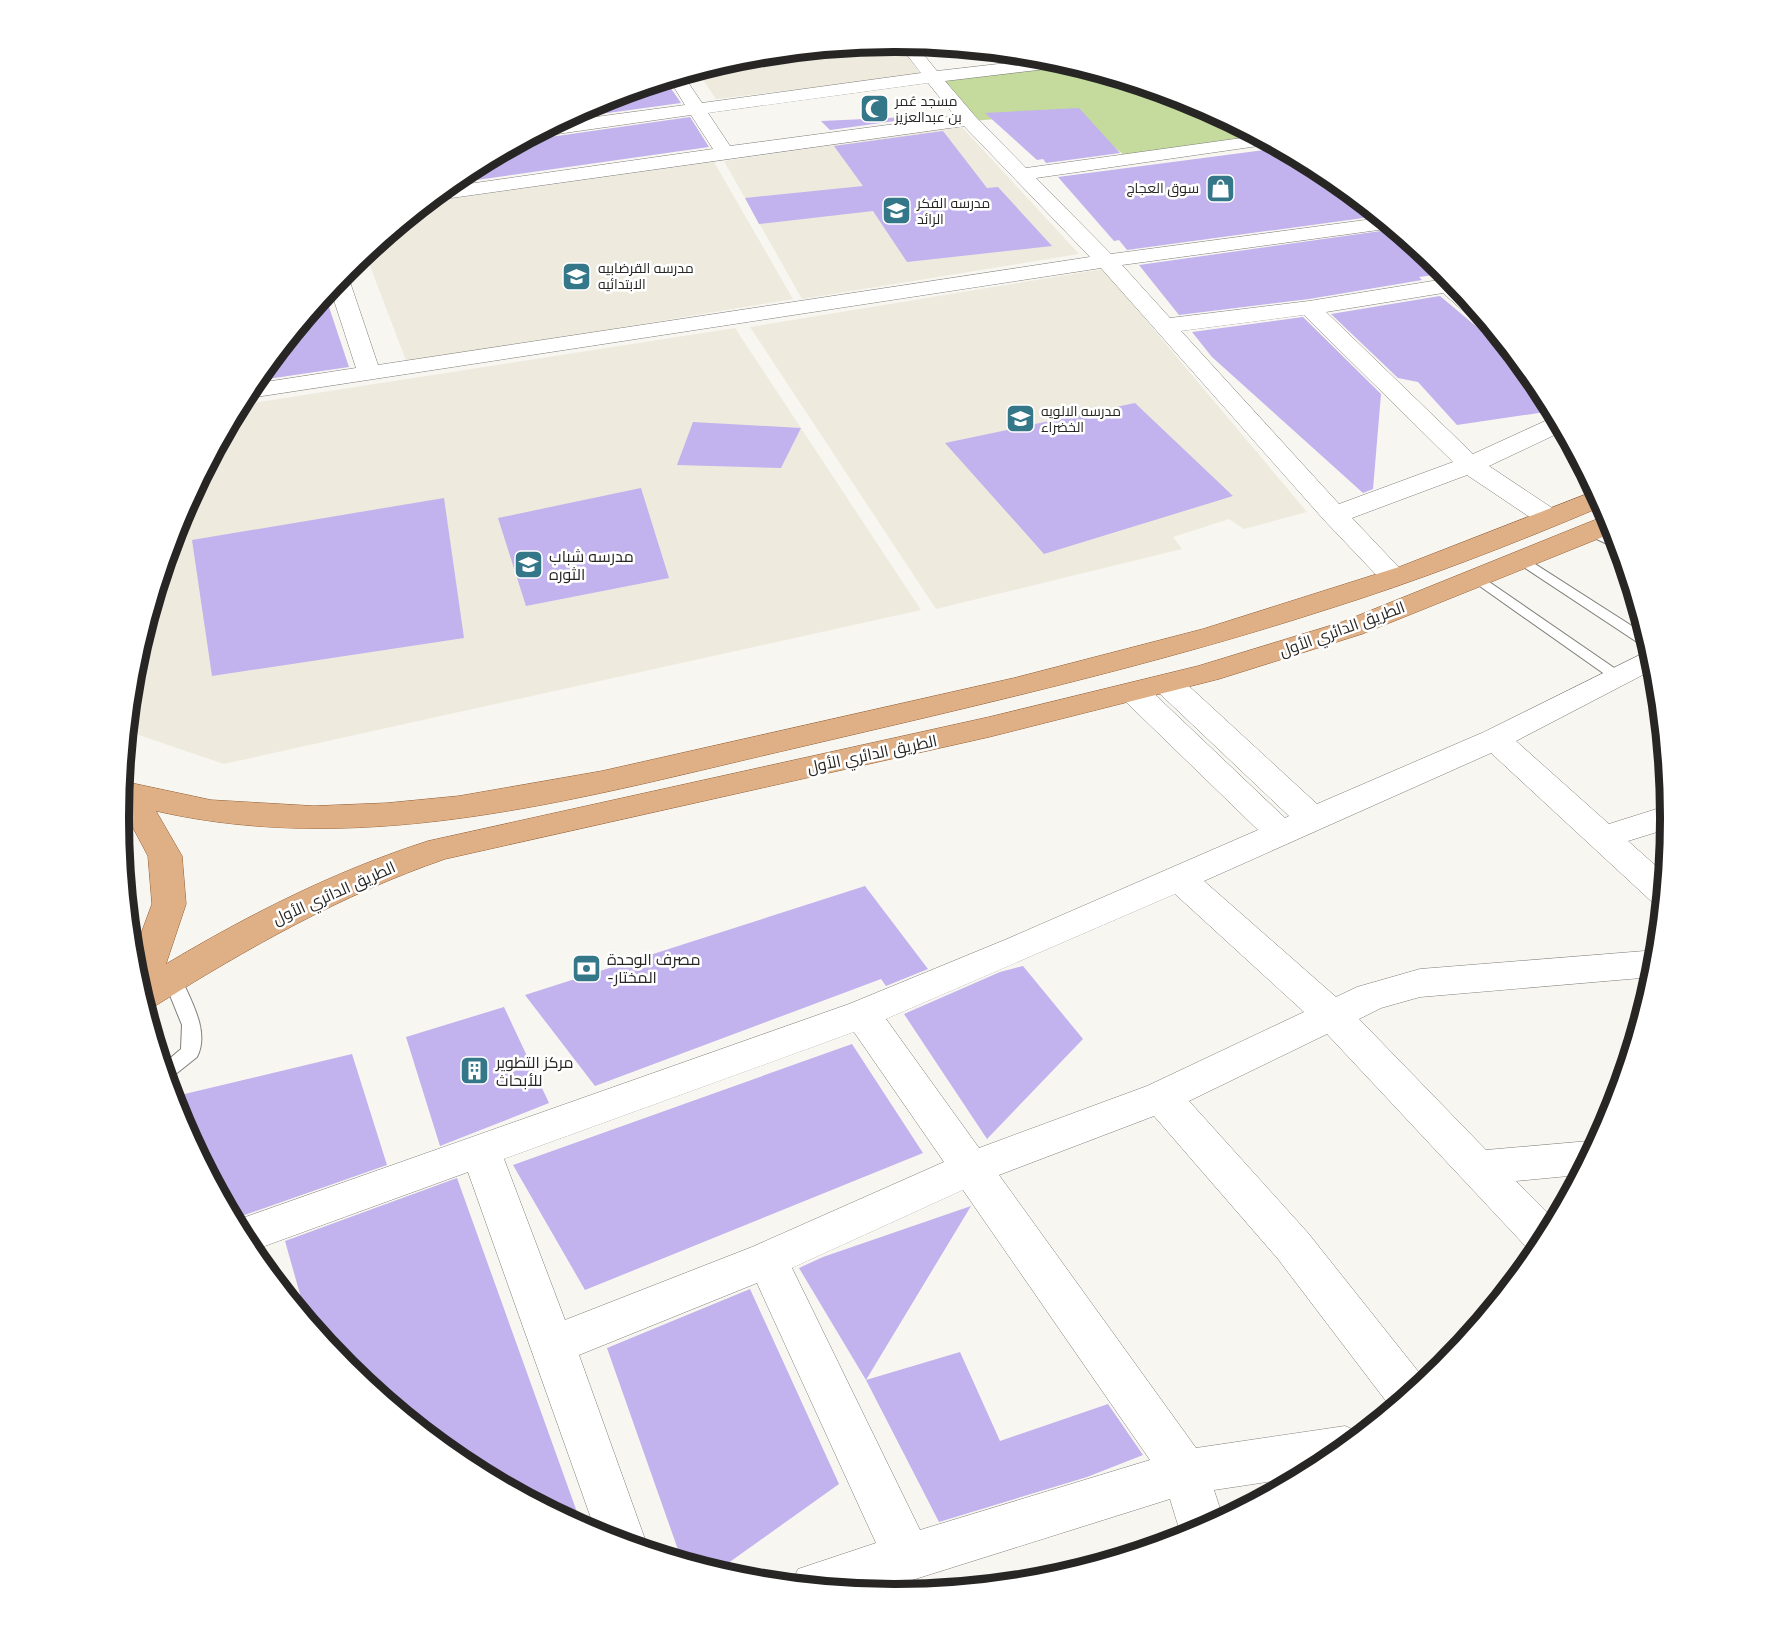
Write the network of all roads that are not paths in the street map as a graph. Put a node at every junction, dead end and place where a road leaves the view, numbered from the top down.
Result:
1 (913, 53) edge
2 (1034, 65) edge
3 (933, 77) junction
4 (680, 84) edge
5 (696, 110) junction
6 (968, 120) junction
7 (565, 127) edge
8 (1253, 142) edge
9 (725, 153) junction
10 (1022, 174) junction
11 (456, 191) edge
12 (1377, 224) edge
13 (1106, 261) junction
14 (1445, 286) edge
15 (341, 289) edge
16 (1309, 308) junction
17 (1164, 326) junction
18 (369, 372) junction
19 (260, 390) edge
20 (1552, 426) edge
21 (1470, 465) junction
22 (1591, 501) edge
23 (1334, 515) junction
24 (1549, 518) junction
25 (1602, 527) edge
26 (1521, 560) junction
27 (1394, 577) junction
28 (1479, 579) junction
29 (1638, 636) edge
30 (1644, 663) edge
31 (1618, 677) junction
32 (1168, 684) junction
33 (1134, 693) junction
34 (1495, 739) junction
35 (130, 794) edge
36 (129, 807) edge
37 (1660, 819) edge
38 (1297, 826) junction
39 (1604, 837) junction
40 (1179, 878) junction
41 (1656, 886) edge
42 (1646, 964) edge
43 (144, 969) edge
44 (172, 978) junction
45 (150, 992) edge
46 (862, 1014) junction
47 (1332, 1015) junction
48 (172, 1068) edge
49 (1161, 1097) junction
50 (481, 1152) junction
51 (1580, 1159) edge
52 (1479, 1167) junction
53 (969, 1169) junction
54 (1538, 1231) edge
55 (252, 1233) edge
56 (767, 1260) junction
57 (553, 1345) junction
58 (1404, 1389) edge
59 (1324, 1451) edge
60 (1185, 1472) junction
61 (1199, 1520) edge
62 (618, 1531) edge
63 (908, 1558) junction
64 (832, 1581) edge

1 - 3 street
2 - 3 street
3 - 5 street
3 - 6 street
4 - 5 street
5 - 7 street
5 - 9 street
6 - 9 street
6 - 10 street
8 - 10 street
9 - 11 street
10 - 13 street
12 - 13 street
13 - 17 street
13 - 18 street
14 - 16 street
15 - 18 street
16 - 17 street
16 - 21 street
17 - 23 street
18 - 19 street
20 - 21 street
21 - 23 street
21 - 24 street
22 - 24 main road, الطريق الدائري الأول
23 - 27 street
24 - 27 main road, الطريق الدائري الأول
25 - 26 main road, الطريق الدائري الأول
26 - 28 main road, الطريق الدائري الأول
26 - 29 lane
27 - 35 main road, الطريق الدائري الأول
28 - 31 lane
28 - 32 main road, الطريق الدائري الأول
30 - 31 street
31 - 34 street
32 - 33 main road, الطريق الدائري الأول
32 - 38 street
33 - 38 street
33 - 44 main road, الطريق الدائري الأول
34 - 38 street
34 - 39 street
36 - 43 main road
37 - 39 street
38 - 40 street
39 - 41 street
40 - 46 street
40 - 47 street
42 - 47 street
44 - 45 main road, الطريق الدائري الأول
44 - 48 lane
46 - 50 street
46 - 53 street
47 - 49 street
47 - 52 street
49 - 53 street
49 - 58 street
50 - 55 street
50 - 57 street
51 - 52 street
52 - 54 street
53 - 56 street
53 - 60 street
56 - 57 street
56 - 63 street
57 - 62 street
59 - 60 street
60 - 61 street
60 - 63 street
63 - 64 street

